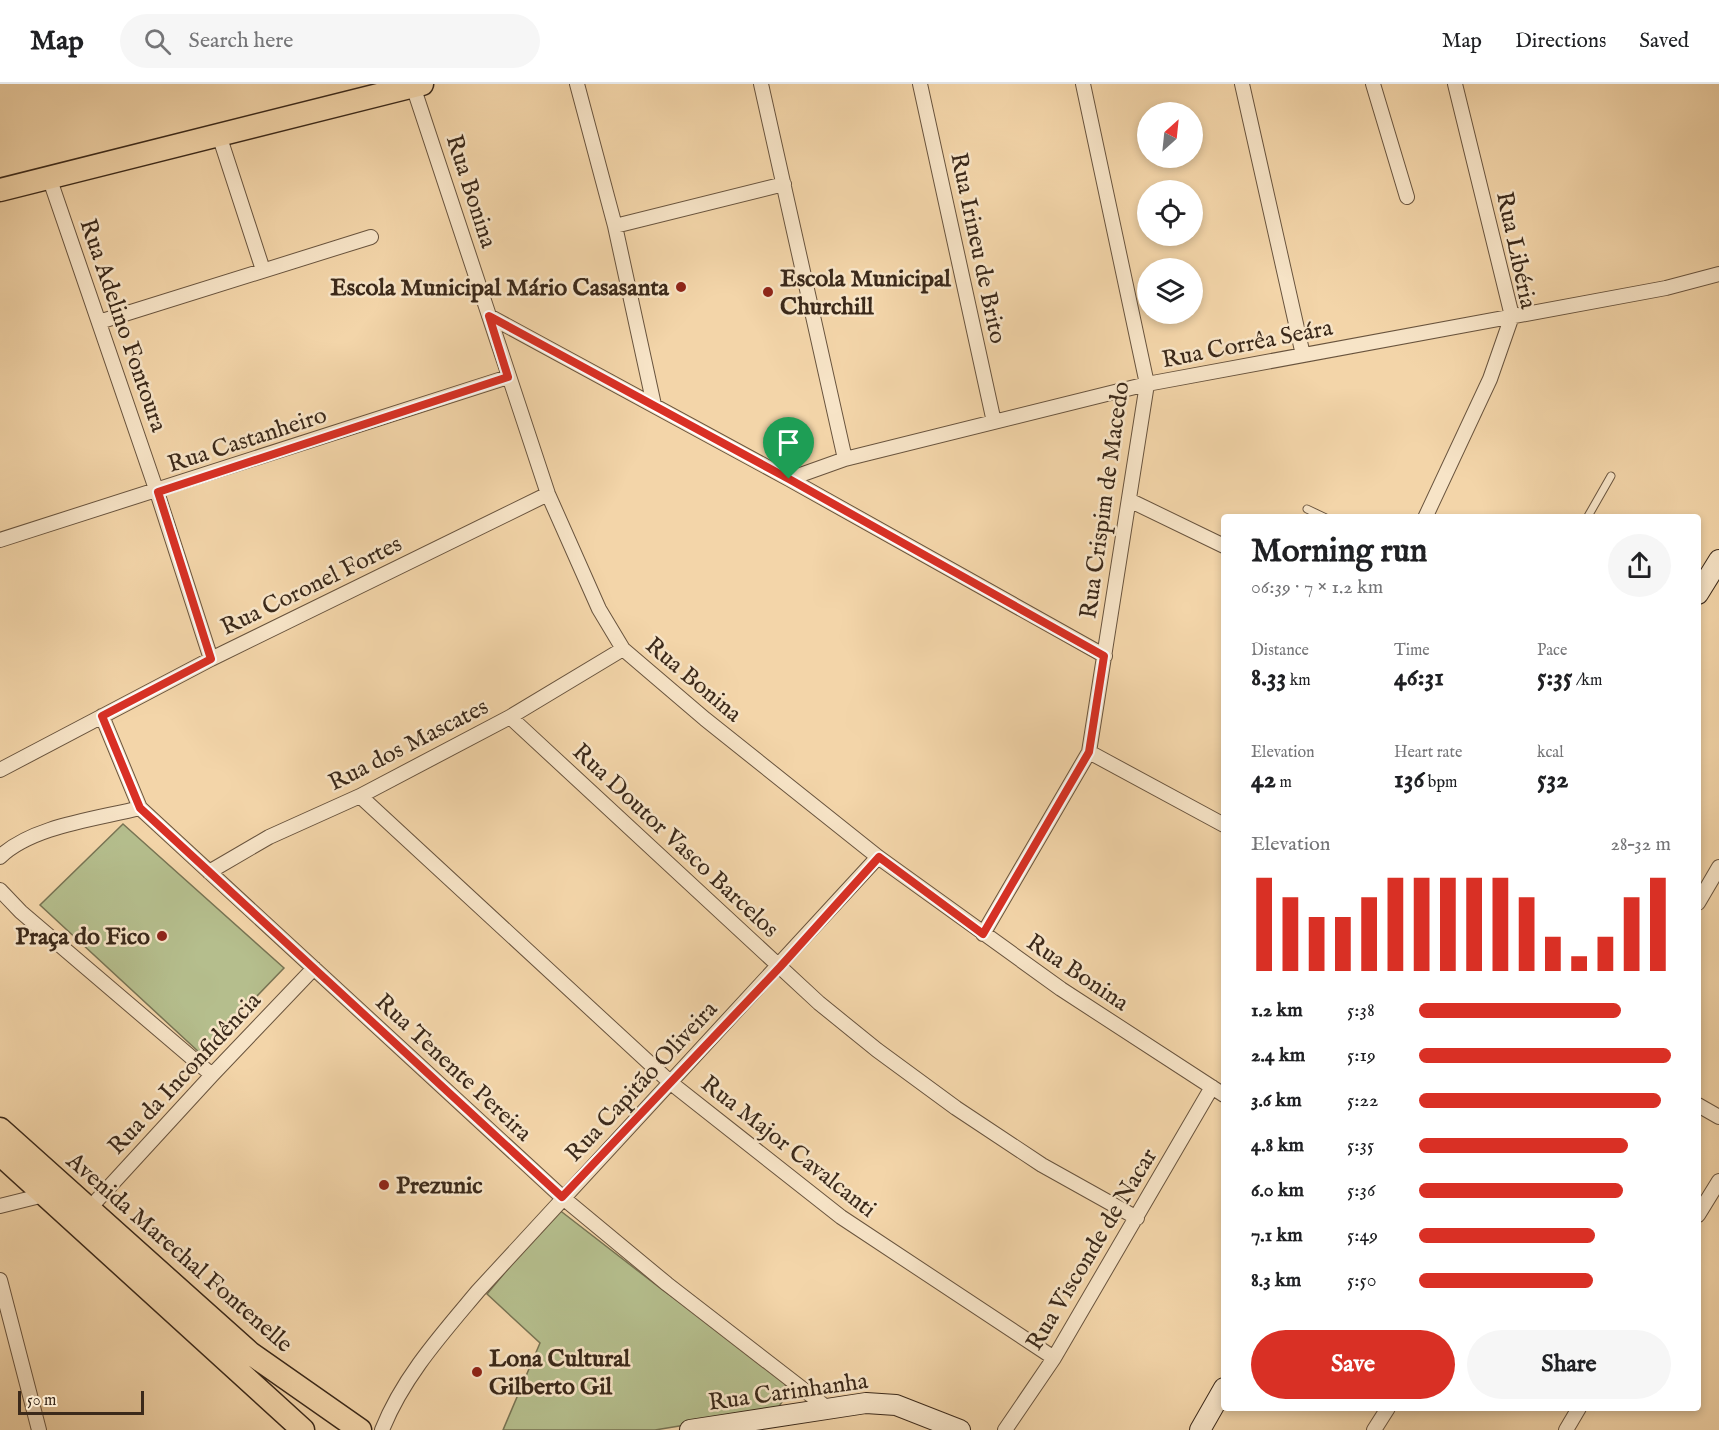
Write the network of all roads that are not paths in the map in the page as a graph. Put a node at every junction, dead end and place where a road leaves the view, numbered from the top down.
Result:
1 (577, 84) edge
2 (762, 84) edge
3 (920, 84) edge
4 (1083, 84) edge
5 (1242, 84) edge
6 (1373, 84) edge
7 (1455, 84) edge
8 (418, 85) edge
9 (219, 135) junction
10 (49, 177) junction
11 (784, 184) junction
12 (1, 188) edge
13 (1407, 196) dead end
14 (615, 226) junction
15 (371, 237) dead end
16 (263, 270) junction
17 (1719, 274) edge
18 (489, 316) junction
19 (1512, 316) junction
20 (99, 322) junction
21 (1303, 355) junction
22 (508, 377) junction
23 (1147, 384) junction
24 (654, 405) junction
25 (994, 422) junction
26 (844, 459) junction
27 (1611, 476) dead end
28 (789, 479) junction
29 (158, 492) junction
30 (548, 494) junction
31 (1129, 500) junction
32 (1307, 508) dead end
33 (1318, 514) edge
34 (1427, 514) edge
35 (1589, 514) edge
36 (0, 540) edge
37 (1221, 545) edge
38 (1719, 560) edge
39 (1701, 589) edge
40 (623, 649) junction
41 (1104, 656) junction
42 (211, 659) junction
43 (102, 716) junction
44 (510, 717) junction
45 (1089, 752) junction
46 (0, 770) edge
47 (360, 796) junction
48 (140, 808) junction
49 (1221, 823) edge
50 (0, 857) edge
51 (879, 857) junction
52 (1719, 867) edge
53 (209, 872) junction
54 (0, 890) edge
55 (1701, 898) edge
56 (983, 934) junction
57 (780, 967) junction
58 (314, 968) junction
59 (212, 1075) junction
60 (671, 1083) junction
61 (1212, 1087) junction
62 (1221, 1093) edge
63 (1701, 1107) edge
64 (1719, 1117) edge
65 (0, 1130) edge
66 (0, 1154) edge
67 (1719, 1180) edge
68 (44, 1195) junction
69 (562, 1197) junction
70 (0, 1206) edge
71 (88, 1210) junction
72 (1701, 1210) edge
73 (1137, 1218) junction
74 (0, 1280) edge
75 (1054, 1358) junction
76 (1221, 1393) edge
77 (826, 1407) junction
78 (1386, 1411) edge
79 (1577, 1411) edge
80 (39, 1430) edge
81 (303, 1430) edge
82 (360, 1430) edge
83 (382, 1430) edge
84 (690, 1430) edge
85 (960, 1430) edge
86 (1005, 1430) edge
87 (1200, 1430) edge
88 (1374, 1430) edge
89 (1566, 1430) edge

1 - 14 street
2 - 11 street
3 - 25 street, Rua Irineu de Brito
4 - 23 street, Rua Crispim de Macedo
5 - 21 street
6 - 13 street
7 - 19 street, Rua Libéria
8 - 9 main road
8 - 18 street, Rua Bonina
9 - 10 main road
9 - 16 street
10 - 12 main road
10 - 20 street, Rua Adelino Fontoura
11 - 14 street
11 - 26 street
14 - 24 street
15 - 16 street
16 - 20 street
17 - 19 street, Rua Corrêa Seára
18 - 22 street, Rua Bonina
18 - 24 street
19 - 21 street, Rua Corrêa Seára
19 - 34 street, Rua Libéria
20 - 29 street, Rua Adelino Fontoura
21 - 23 street, Rua Corrêa Seára
22 - 29 street, Rua Castanheiro
22 - 30 street, Rua Bonina
23 - 25 street, Rua Corrêa Seára
23 - 31 street, Rua Crispim de Macedo
24 - 28 street
25 - 26 street, Rua Corrêa Seára
26 - 28 street, Rua Corrêa Seára
27 - 35 lane
28 - 41 street
29 - 36 street, Rua Castanheiro
29 - 42 street, Rua Adelino Fontoura
30 - 40 street, Rua Bonina
30 - 42 street, Rua Coronel Fortes
31 - 37 street
31 - 41 street, Rua Crispim de Macedo
32 - 33 lane
38 - 39 street
40 - 44 street, Rua dos Mascates
40 - 51 street, Rua Bonina
41 - 45 street, Rua Crispim de Macedo
42 - 43 street, Rua Coronel Fortes
43 - 46 street, Rua Coronel Fortes
43 - 48 street, Rua Tenente Pereira
44 - 47 street, Rua dos Mascates
44 - 57 street, Rua Doutor Vasco Barcelos
45 - 49 street
45 - 56 street, Rua Crispim de Macedo
47 - 53 street, Rua dos Mascates
47 - 60 street, Rua Major Cavalcanti
48 - 50 street
48 - 53 street, Rua Tenente Pereira
51 - 56 street, Rua Bonina
51 - 57 street, Rua Capitão Oliveira
52 - 55 street
53 - 58 street, Rua Tenente Pereira
54 - 59 street
56 - 61 street, Rua Bonina
57 - 60 street, Rua Capitão Oliveira
57 - 73 street, Rua Doutor Vasco Barcelos
58 - 59 street, Rua da Inconfidência
58 - 69 street, Rua Tenente Pereira
59 - 71 street, Rua da Inconfidência
60 - 69 street, Rua Capitão Oliveira
60 - 75 street, Rua Major Cavalcanti
61 - 62 street, Rua Bonina
61 - 73 street, Rua Visconde de Nacar
63 - 64 street
65 - 71 main road, Avenida Marechal Fontenelle
66 - 68 main road, Avenida Marechal Fontenelle
67 - 72 street
68 - 70 street
68 - 81 main road, Avenida Marechal Fontenelle
69 - 77 street, Rua Tenente Pereira
69 - 83 street, Rua Capitão Oliveira
71 - 82 main road, Avenida Marechal Fontenelle
73 - 75 street, Rua Visconde de Nacar
74 - 80 street
75 - 86 street, Rua Visconde de Nacar
76 - 87 street
77 - 84 street, Rua Carinhanha
77 - 85 street, Rua Carinhanha
78 - 88 street
79 - 89 street

